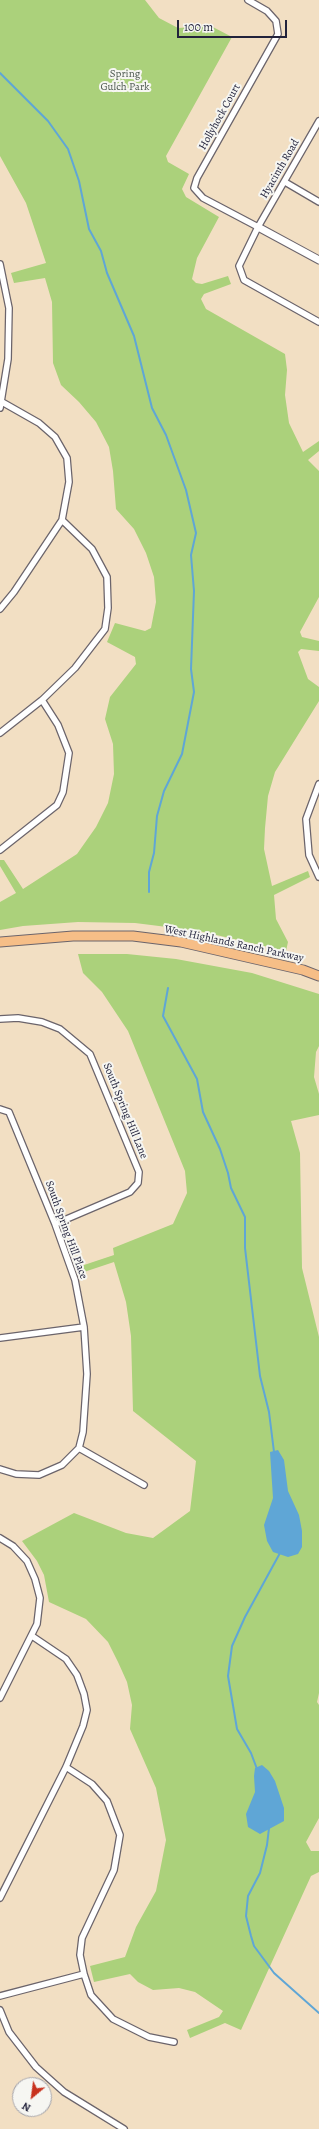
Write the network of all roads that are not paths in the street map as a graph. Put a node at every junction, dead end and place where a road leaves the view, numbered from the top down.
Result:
1 (248, 0) edge
2 (319, 121) edge
3 (285, 182) junction
4 (319, 202) edge
5 (258, 227) junction
6 (319, 260) edge
7 (0, 264) edge
8 (319, 322) edge
9 (2, 402) junction
10 (0, 408) edge
11 (62, 520) junction
12 (0, 609) edge
13 (42, 700) junction
14 (0, 733) edge
15 (319, 784) edge
16 (0, 850) edge
17 (319, 877) edge
18 (0, 942) edge
19 (319, 976) edge
20 (0, 1019) edge
21 (0, 1109) edge
22 (55, 1224) junction
23 (84, 1326) junction
24 (0, 1338) edge
25 (79, 1448) junction
26 (0, 1469) edge
27 (144, 1485) dead end
28 (0, 1538) edge
29 (32, 1636) junction
30 (0, 1698) edge
31 (66, 1768) junction
32 (0, 1898) edge
33 (84, 1974) junction
34 (0, 1996) edge
35 (0, 2010) edge
36 (174, 2042) dead end
37 (124, 2129) edge

1 - 5 street, Hollyhock Court
2 - 3 street, Hyacinth Road
3 - 4 street
3 - 5 street, Hyacinth Road
5 - 6 street
5 - 8 street, Hyacinth Road
7 - 9 street
9 - 10 street
9 - 11 street
11 - 12 street
11 - 13 street
13 - 14 street
13 - 16 street
15 - 17 street
18 - 19 main road, West Highlands Ranch Parkway
20 - 22 street, South Spring Hill Lane
21 - 22 street, South Spring Hill Place
22 - 23 street, South Spring Hill Place
23 - 24 street
23 - 25 street, South Spring Hill Place
25 - 26 street
25 - 27 street
28 - 29 street
29 - 30 street
29 - 31 street
31 - 32 street
31 - 33 street
33 - 34 street
33 - 36 street
35 - 37 street

